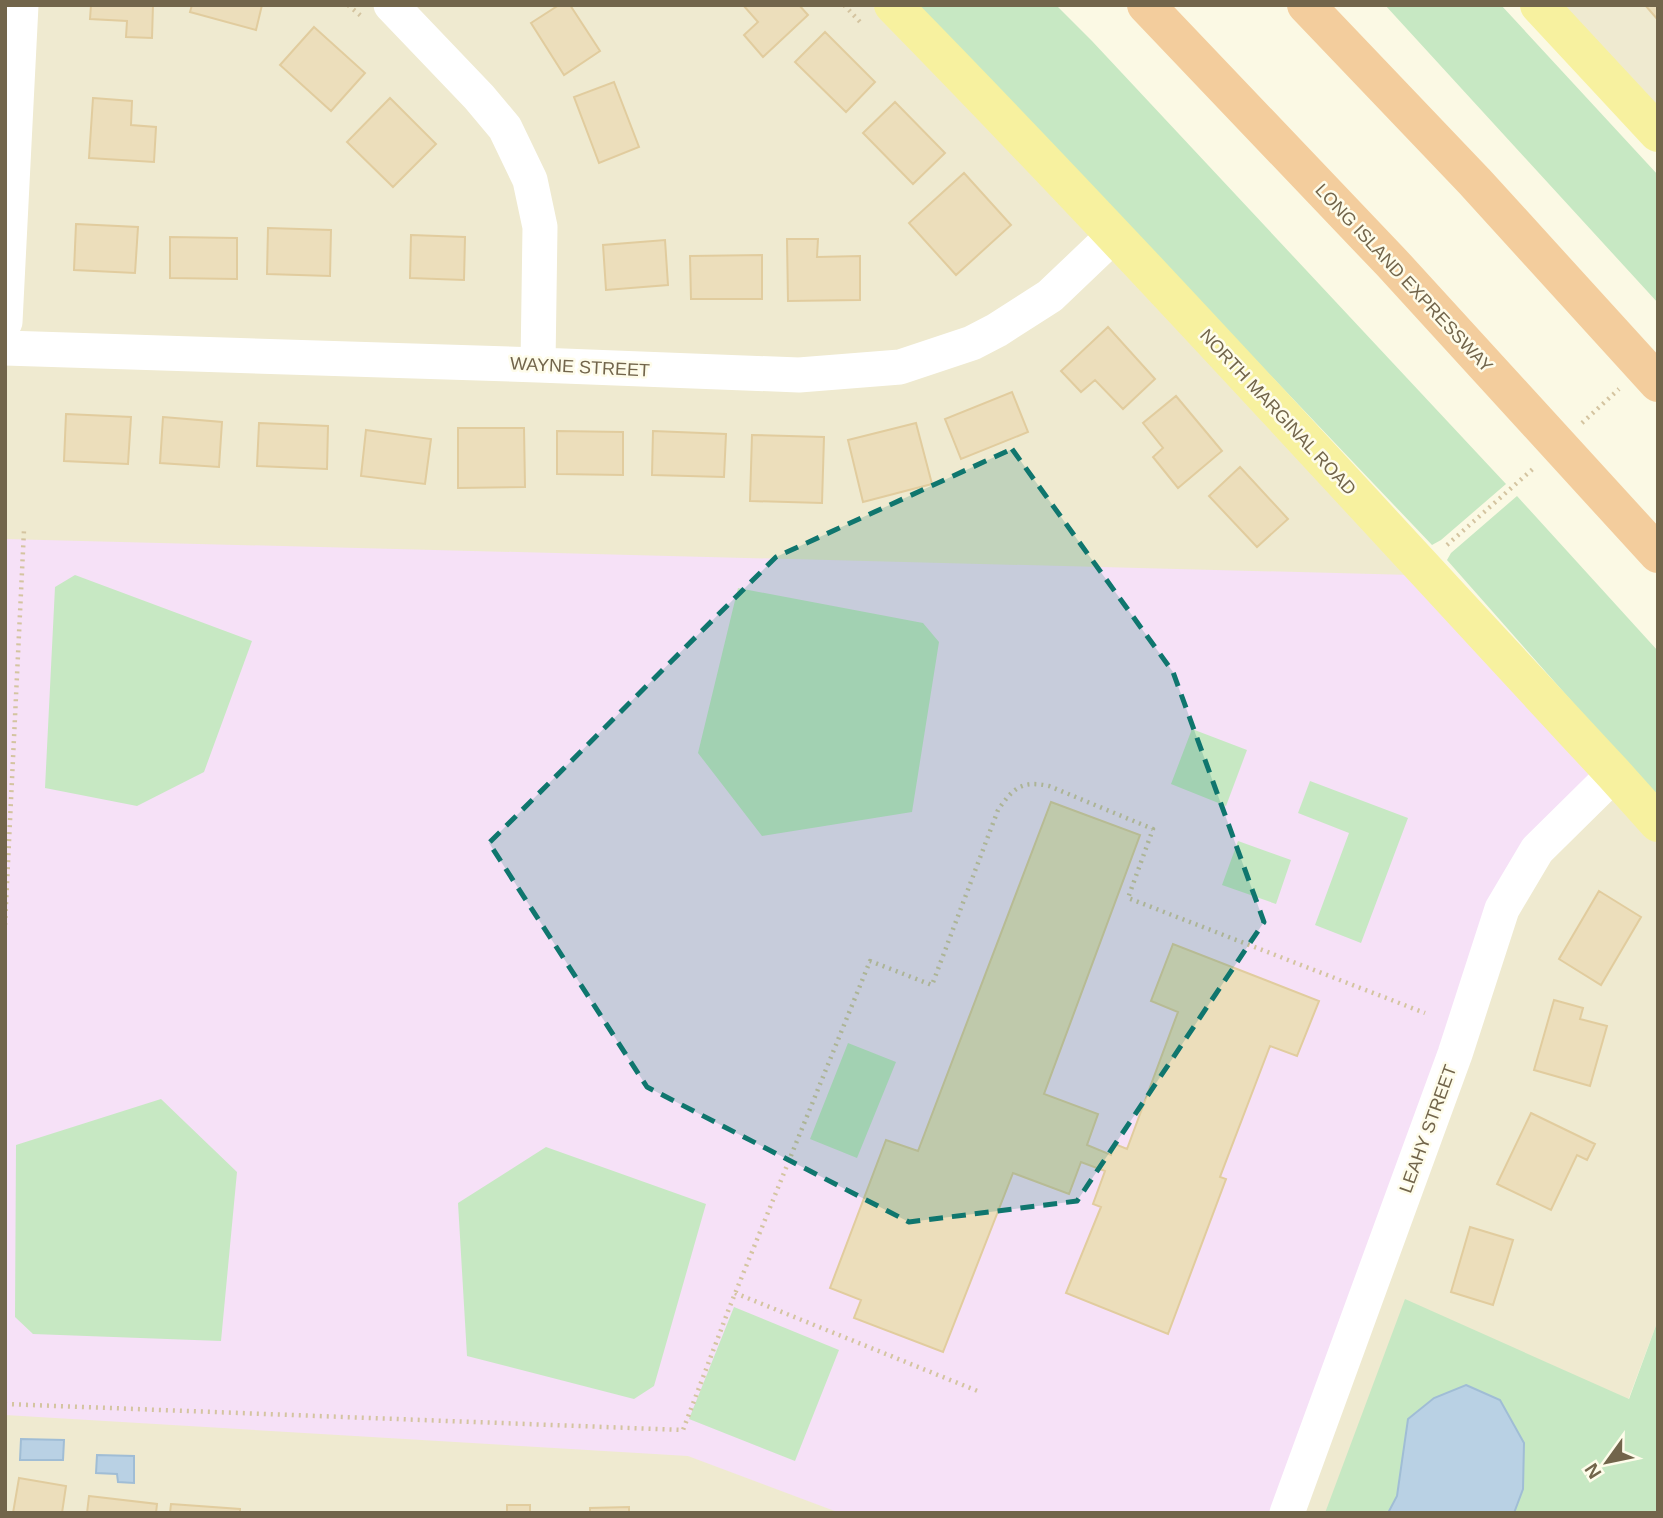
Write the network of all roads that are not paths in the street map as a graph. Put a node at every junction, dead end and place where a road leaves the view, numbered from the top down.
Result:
1 (21, 5) edge
2 (1118, 5) edge
3 (1146, 5) edge
4 (1306, 5) edge
5 (1539, 5) edge
6 (377, 12) edge
7 (878, 15) edge
8 (1658, 133) edge
9 (1114, 235) junction
10 (1391, 262) junction
11 (5, 322) edge
12 (5, 348) edge
13 (538, 365) junction
14 (1658, 383) edge
15 (1658, 554) edge
16 (1614, 774) junction
17 (1658, 823) edge
18 (1287, 1513) edge

1 - 11 street
2 - 10 highway
3 - 10 highway, LONG ISLAND EXPRESSWAY
4 - 14 highway
5 - 8 main road
6 - 13 street
7 - 9 main road, NORTH MARGINAL ROAD
9 - 13 street, WAYNE STREET
9 - 16 main road, NORTH MARGINAL ROAD
10 - 15 highway, LONG ISLAND EXPRESSWAY
12 - 13 street, WAYNE STREET
16 - 17 main road, NORTH MARGINAL ROAD
16 - 18 street, LEAHY STREET

